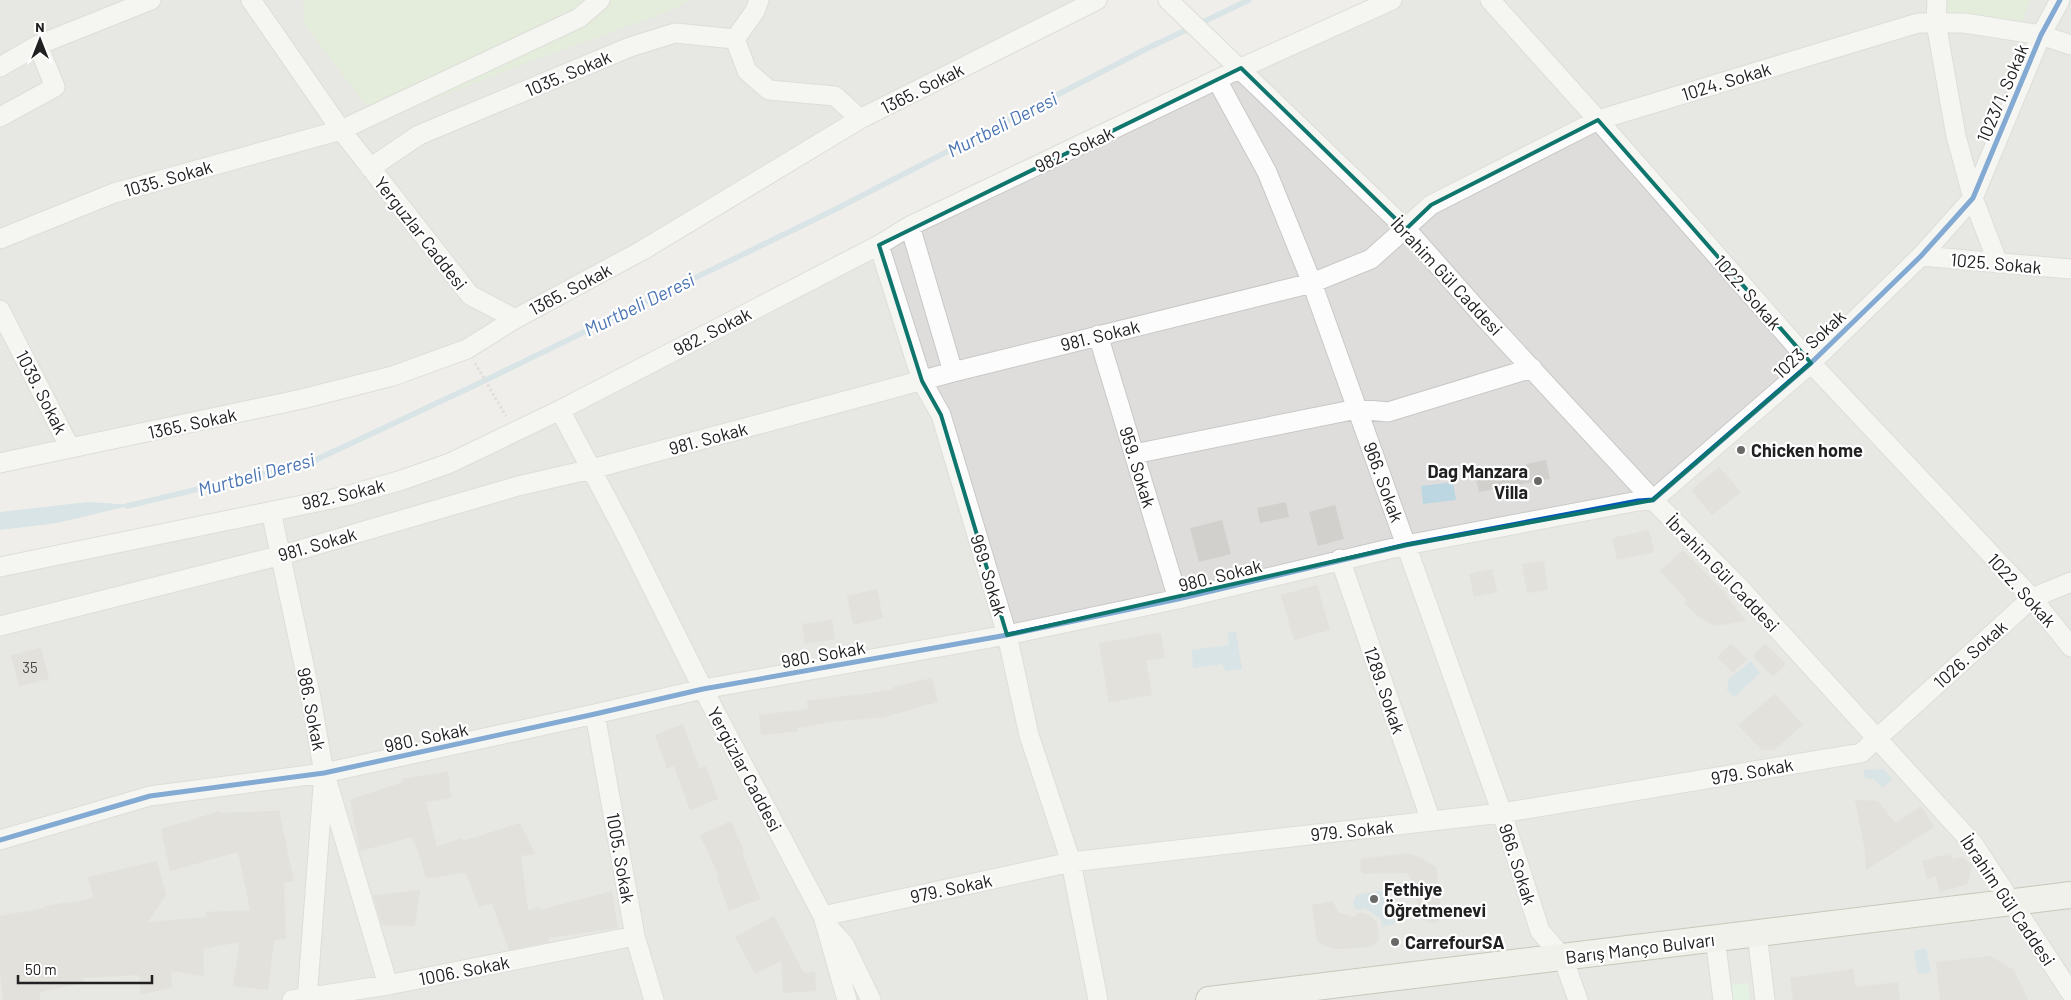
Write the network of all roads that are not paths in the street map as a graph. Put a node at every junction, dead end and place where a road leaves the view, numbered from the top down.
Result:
1 (151, 0) edge
2 (250, 0) edge
3 (600, 0) edge
4 (759, 0) edge
5 (1096, 0) edge
6 (1168, 0) edge
7 (1392, 0) edge
8 (1490, 0) edge
9 (1937, 0) edge
10 (2060, 0) edge
11 (1936, 23) junction
12 (2041, 35) junction
13 (734, 39) junction
14 (38, 45) junction
15 (2071, 45) edge
16 (0, 66) edge
17 (1241, 68) junction
18 (1218, 80) junction
19 (0, 118) edge
20 (860, 119) junction
21 (1598, 120) junction
22 (341, 130) junction
23 (370, 168) junction
24 (1973, 198) junction
25 (910, 226) junction
26 (1406, 229) junction
27 (0, 239) edge
28 (879, 245) junction
29 (1922, 256) junction
30 (1998, 263) junction
31 (2071, 270) edge
32 (1312, 283) junction
33 (0, 310) edge
34 (515, 319) junction
35 (1098, 335) junction
36 (1811, 363) junction
37 (1532, 368) junction
38 (953, 372) junction
39 (922, 381) junction
40 (1358, 409) junction
41 (560, 410) junction
42 (70, 448) junction
43 (1134, 454) junction
44 (0, 463) edge
45 (592, 469) junction
46 (1653, 500) junction
47 (271, 511) junction
48 (1406, 545) junction
49 (282, 555) junction
50 (1340, 560) junction
51 (0, 567) edge
52 (2071, 582) edge
53 (2032, 598) junction
54 (1178, 599) junction
55 (0, 626) edge
56 (1007, 635) junction
57 (2071, 647) edge
58 (703, 689) junction
59 (595, 714) junction
60 (1876, 738) junction
61 (324, 773) junction
62 (1502, 813) junction
63 (1431, 821) junction
64 (0, 840) edge
65 (1071, 862) junction
66 (2071, 895) edge
67 (2013, 902) junction
68 (825, 921) junction
69 (1757, 933) junction
70 (635, 936) junction
71 (1715, 938) junction
72 (1563, 958) junction
73 (388, 984) junction
74 (2071, 993) edge
75 (302, 999) edge
76 (654, 1000) edge
77 (847, 1000) edge
78 (872, 1000) edge
79 (1098, 1000) edge
80 (1209, 1000) edge
81 (1578, 1000) edge
82 (1723, 1000) edge
83 (1766, 1000) edge

1 - 14 street
2 - 22 street, Yerguzlar Caddesi
3 - 22 street, 1035. Sokak
4 - 13 street
5 - 20 street, 1365. Sokak
6 - 17 street, İbrahim Gül Caddesi
7 - 17 street, 982. Sokak
8 - 21 street, 1022. Sokak
9 - 11 street
10 - 12 street, 1023/1. Sokak
11 - 12 street, 1024. Sokak
11 - 21 street, 1024. Sokak
11 - 24 street
12 - 15 street, 1024. Sokak
12 - 24 street, 1023/1. Sokak
13 - 20 street
13 - 23 street, 1035. Sokak
14 - 16 street
14 - 19 street
17 - 18 street, 982. Sokak
17 - 26 street, İbrahim Gül Caddesi
18 - 25 street, 982. Sokak
18 - 32 street, 966. Sokak
20 - 34 street, 1365. Sokak
21 - 26 street, 1024. Sokak
21 - 36 street, 1022. Sokak
22 - 23 street, Yerguzlar Caddesi
22 - 27 street, 1035. Sokak
23 - 34 street, Yerguzlar Caddesi
24 - 29 street, 1023. Sokak
24 - 30 street
25 - 28 street, 982. Sokak
25 - 38 street
26 - 32 street, 981. Sokak
26 - 37 street, İbrahim Gül Caddesi
28 - 39 street, 969. Sokak
28 - 41 street, 982. Sokak
29 - 30 street, 1025. Sokak
29 - 36 street, 1023. Sokak
30 - 31 street, 1025. Sokak
32 - 35 street, 981. Sokak
32 - 40 street, 966. Sokak
33 - 42 street, 1039. Sokak
34 - 42 street, 1365. Sokak
35 - 38 street, 981. Sokak
35 - 43 street, 959. Sokak
36 - 46 street, 1023. Sokak
36 - 53 street, 1022. Sokak
37 - 40 street
37 - 46 street, İbrahim Gül Caddesi
38 - 39 street, 981. Sokak
39 - 45 street, 981. Sokak
39 - 56 street, 969. Sokak
40 - 43 street
40 - 48 street, 966. Sokak
41 - 45 street, Yergüzlar Caddesi
41 - 47 street, 982. Sokak
42 - 44 street, 1365. Sokak
43 - 54 street, 959. Sokak
45 - 49 street, 981. Sokak
45 - 58 street, Yergüzlar Caddesi
46 - 48 street, 980. Sokak
46 - 60 street, İbrahim Gül Caddesi
47 - 49 street, 986. Sokak
47 - 51 street, 982. Sokak
48 - 50 street, 980. Sokak
48 - 62 street, 966. Sokak
49 - 55 street, 981. Sokak
49 - 61 street, 986. Sokak
50 - 54 street, 980. Sokak
50 - 63 street, 1289. Sokak
52 - 53 street, 1026. Sokak
53 - 57 street, 1022. Sokak
53 - 60 street, 1026. Sokak
54 - 56 street, 980. Sokak
56 - 58 street, 980. Sokak
56 - 65 street, 969. Sokak
58 - 59 street, 980. Sokak
58 - 68 street, Yergüzlar Caddesi
59 - 61 street, 980. Sokak
59 - 70 street, 1005. Sokak
60 - 62 street, 979. Sokak
60 - 67 street, İbrahim Gül Caddesi
61 - 64 street, 980. Sokak
61 - 73 street
61 - 75 street, 986. Sokak
62 - 63 street, 979. Sokak
62 - 72 street, 966. Sokak
63 - 65 street, 979. Sokak
65 - 68 street, 979. Sokak
65 - 79 street, 969. Sokak
66 - 67 main road, Barış Manço Bulvarı
67 - 69 main road, Barış Manço Bulvarı
67 - 74 street, İbrahim Gül Caddesi
68 - 77 street, Yergüzlar Caddesi
68 - 78 street
69 - 71 main road, Barış Manço Bulvarı
69 - 83 street
70 - 73 street, 1006. Sokak
70 - 76 street, 1005. Sokak
71 - 72 main road, Barış Manço Bulvarı
71 - 82 street
72 - 80 main road, Barış Manço Bulvarı
72 - 81 street, 966. Sokak
73 - 75 street, 1006. Sokak

